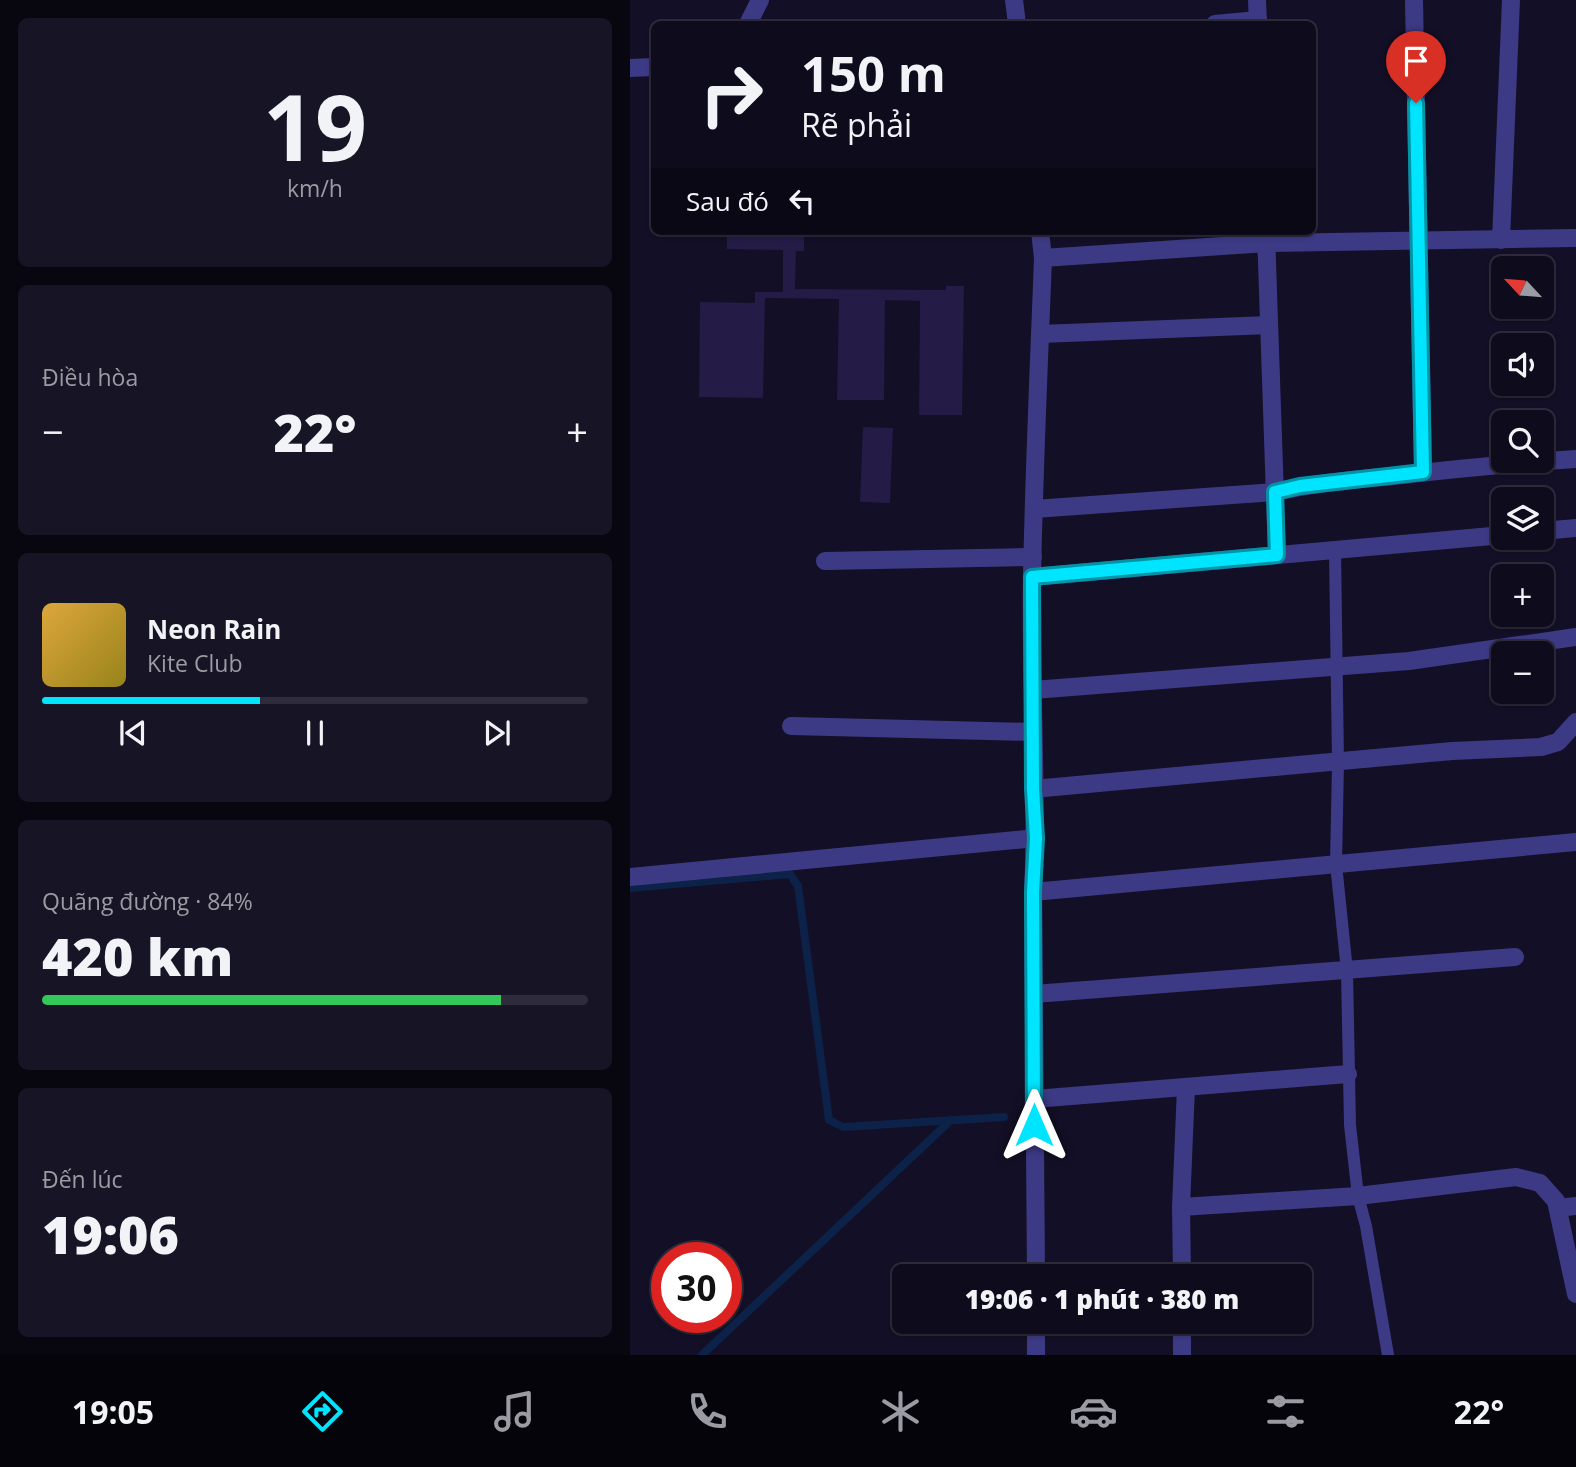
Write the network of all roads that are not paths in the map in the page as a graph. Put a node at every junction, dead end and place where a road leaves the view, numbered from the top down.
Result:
1 (760, 0) edge
2 (1014, 0) edge
3 (1257, 0) edge
4 (1414, 0) edge
5 (1511, 0) edge
6 (750, 21) edge
7 (1017, 21) edge
8 (1258, 21) edge
9 (651, 67) edge
10 (630, 68) edge
11 (1040, 235) edge
12 (1266, 237) edge
13 (1576, 238) edge
14 (1501, 240) junction
15 (1419, 241) junction
16 (1043, 258) junction
17 (1269, 325) junction
18 (1040, 334) junction
19 (1576, 459) edge
20 (1423, 472) junction
21 (1275, 492) junction
22 (1034, 509) junction
23 (1576, 528) edge
24 (1554, 530) edge
25 (1491, 536) edge
26 (1335, 550) junction
27 (1277, 555) junction
28 (1033, 557) junction
29 (825, 561) dead end
30 (1032, 577) junction
31 (1576, 637) edge
32 (1336, 667) junction
33 (1032, 690) junction
34 (1576, 722) edge
35 (790, 726) dead end
36 (1033, 732) junction
37 (1338, 762) junction
38 (1033, 789) junction
39 (1036, 838) junction
40 (1576, 842) edge
41 (1336, 864) junction
42 (630, 877) edge
43 (1033, 892) junction
44 (1515, 957) dead end
45 (1347, 971) junction
46 (1034, 993) junction
47 (1348, 1074) junction
48 (1186, 1087) junction
49 (1034, 1099) junction
50 (1358, 1196) junction
51 (1181, 1207) junction
52 (1567, 1207) edge
53 (1036, 1264) edge
54 (1182, 1264) edge
55 (1576, 1294) edge
56 (1036, 1334) edge
57 (1182, 1334) edge
58 (1036, 1355) edge
59 (1182, 1355) edge
60 (1388, 1355) edge

1 - 6 street
2 - 7 street
3 - 8 street
4 - 15 street
5 - 14 street
9 - 10 street
11 - 16 street
12 - 15 street
12 - 16 street
12 - 17 street
13 - 14 street
14 - 15 street
15 - 20 street
16 - 18 street
17 - 18 street
17 - 21 street
18 - 22 street
19 - 20 street
20 - 21 street
21 - 22 street
21 - 27 street
22 - 28 street
23 - 24 street
25 - 26 street
26 - 27 street
26 - 32 lane
27 - 30 street
28 - 29 street
28 - 30 street
30 - 33 street
31 - 32 street
32 - 33 street
32 - 37 lane
33 - 36 street
34 - 37 street
35 - 36 street
36 - 38 street
37 - 38 street
37 - 41 lane
38 - 39 street
39 - 42 street
39 - 43 street
40 - 41 street
41 - 43 street
41 - 45 lane
43 - 46 street
44 - 45 street
45 - 46 street
45 - 47 lane
46 - 49 street
47 - 48 street
47 - 50 lane
48 - 49 street
48 - 51 street
49 - 53 street
50 - 51 street
50 - 52 street
50 - 60 lane
51 - 54 street
52 - 55 street
56 - 58 street
57 - 59 street

